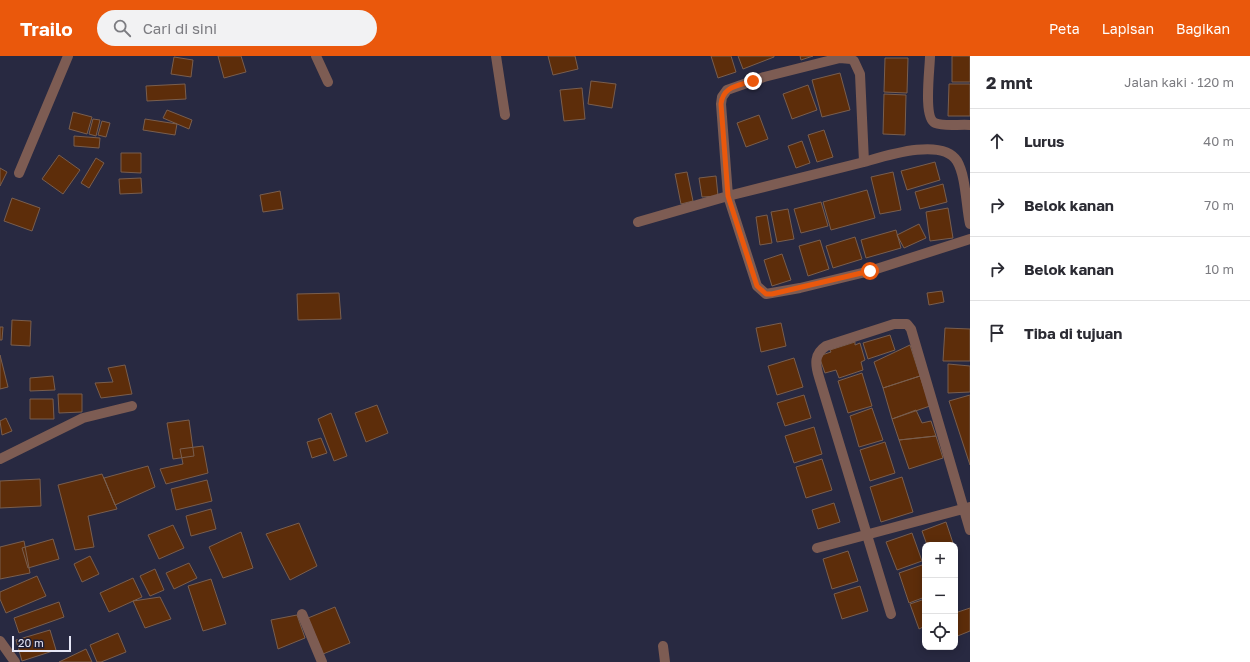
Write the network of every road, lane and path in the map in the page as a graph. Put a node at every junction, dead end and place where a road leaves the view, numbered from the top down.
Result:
1 (68, 56) edge
2 (316, 56) edge
3 (496, 56) edge
4 (930, 56) edge
5 (328, 82) dead end
6 (505, 115) dead end
7 (970, 125) edge
8 (864, 162) junction
9 (18, 172) dead end
10 (728, 196) junction
11 (638, 222) dead end
12 (970, 224) edge
13 (970, 239) edge
14 (132, 406) dead end
15 (0, 459) edge
16 (967, 508) edge
17 (970, 530) edge
18 (867, 536) junction
19 (817, 548) dead end
20 (302, 614) dead end
21 (891, 614) dead end
22 (0, 640) edge
23 (663, 646) dead end
24 (15, 662) edge
25 (322, 662) edge
26 (665, 662) edge

1 - 9 street
2 - 5 street
3 - 6 street
4 - 7 street
8 - 10 street
8 - 10 street
8 - 12 street
10 - 11 street
10 - 13 street
14 - 15 street
16 - 17 street
16 - 18 street
16 - 18 street
18 - 19 street
18 - 21 street
20 - 25 street
22 - 24 street
23 - 26 street

